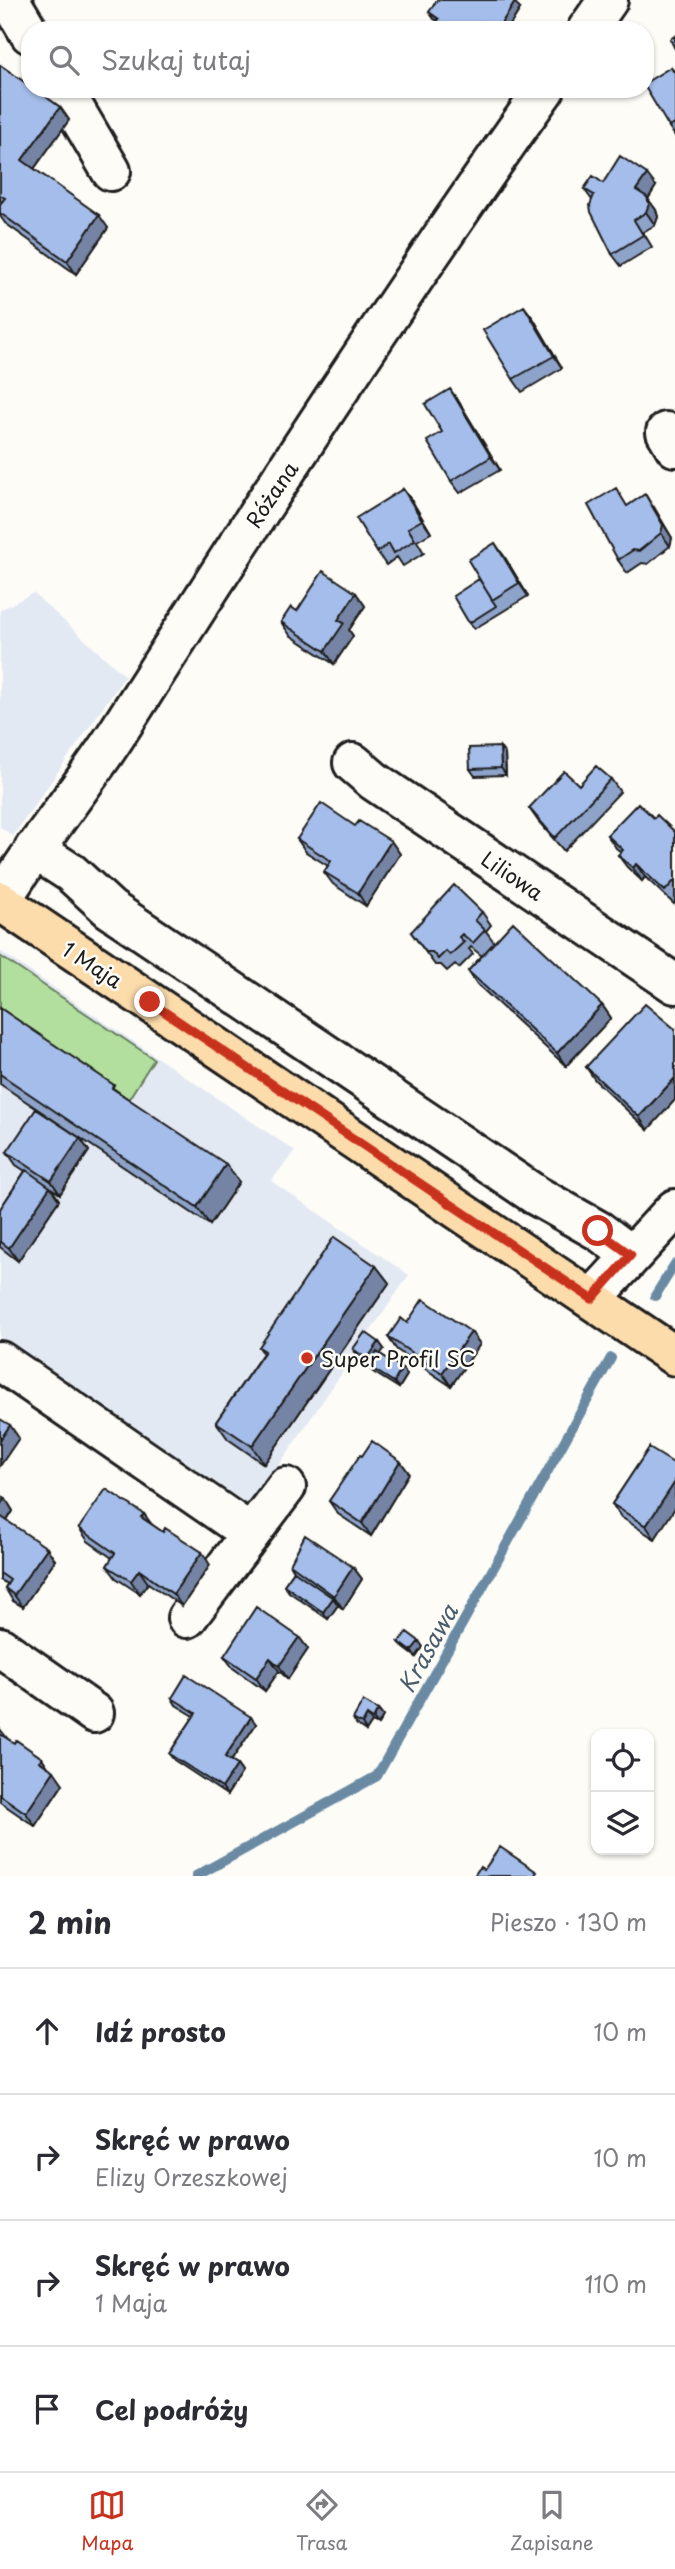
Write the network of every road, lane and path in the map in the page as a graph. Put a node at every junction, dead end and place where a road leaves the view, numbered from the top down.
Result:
1 (10, 0) edge
2 (608, 0) edge
3 (22, 21) edge
4 (593, 21) edge
5 (68, 98) edge
6 (539, 98) edge
7 (111, 171) dead end
8 (353, 764) dead end
9 (34, 849) junction
10 (1, 901) edge
11 (675, 984) edge
12 (675, 1209) edge
13 (631, 1255) junction
14 (592, 1299) junction
15 (675, 1356) edge
16 (0, 1361) edge
17 (286, 1487) dead end
18 (250, 1533) junction
19 (187, 1618) dead end
20 (0, 1647) edge
21 (94, 1713) dead end

1 - 3 street
2 - 4 street
5 - 7 street
6 - 9 street, Różana
8 - 11 street, Liliowa
9 - 10 street, Różana
9 - 13 street
10 - 14 main road, 1 Maja
12 - 13 street
13 - 14 street
14 - 15 main road, 1 Maja
16 - 18 street
17 - 18 street
18 - 19 street
20 - 21 street

